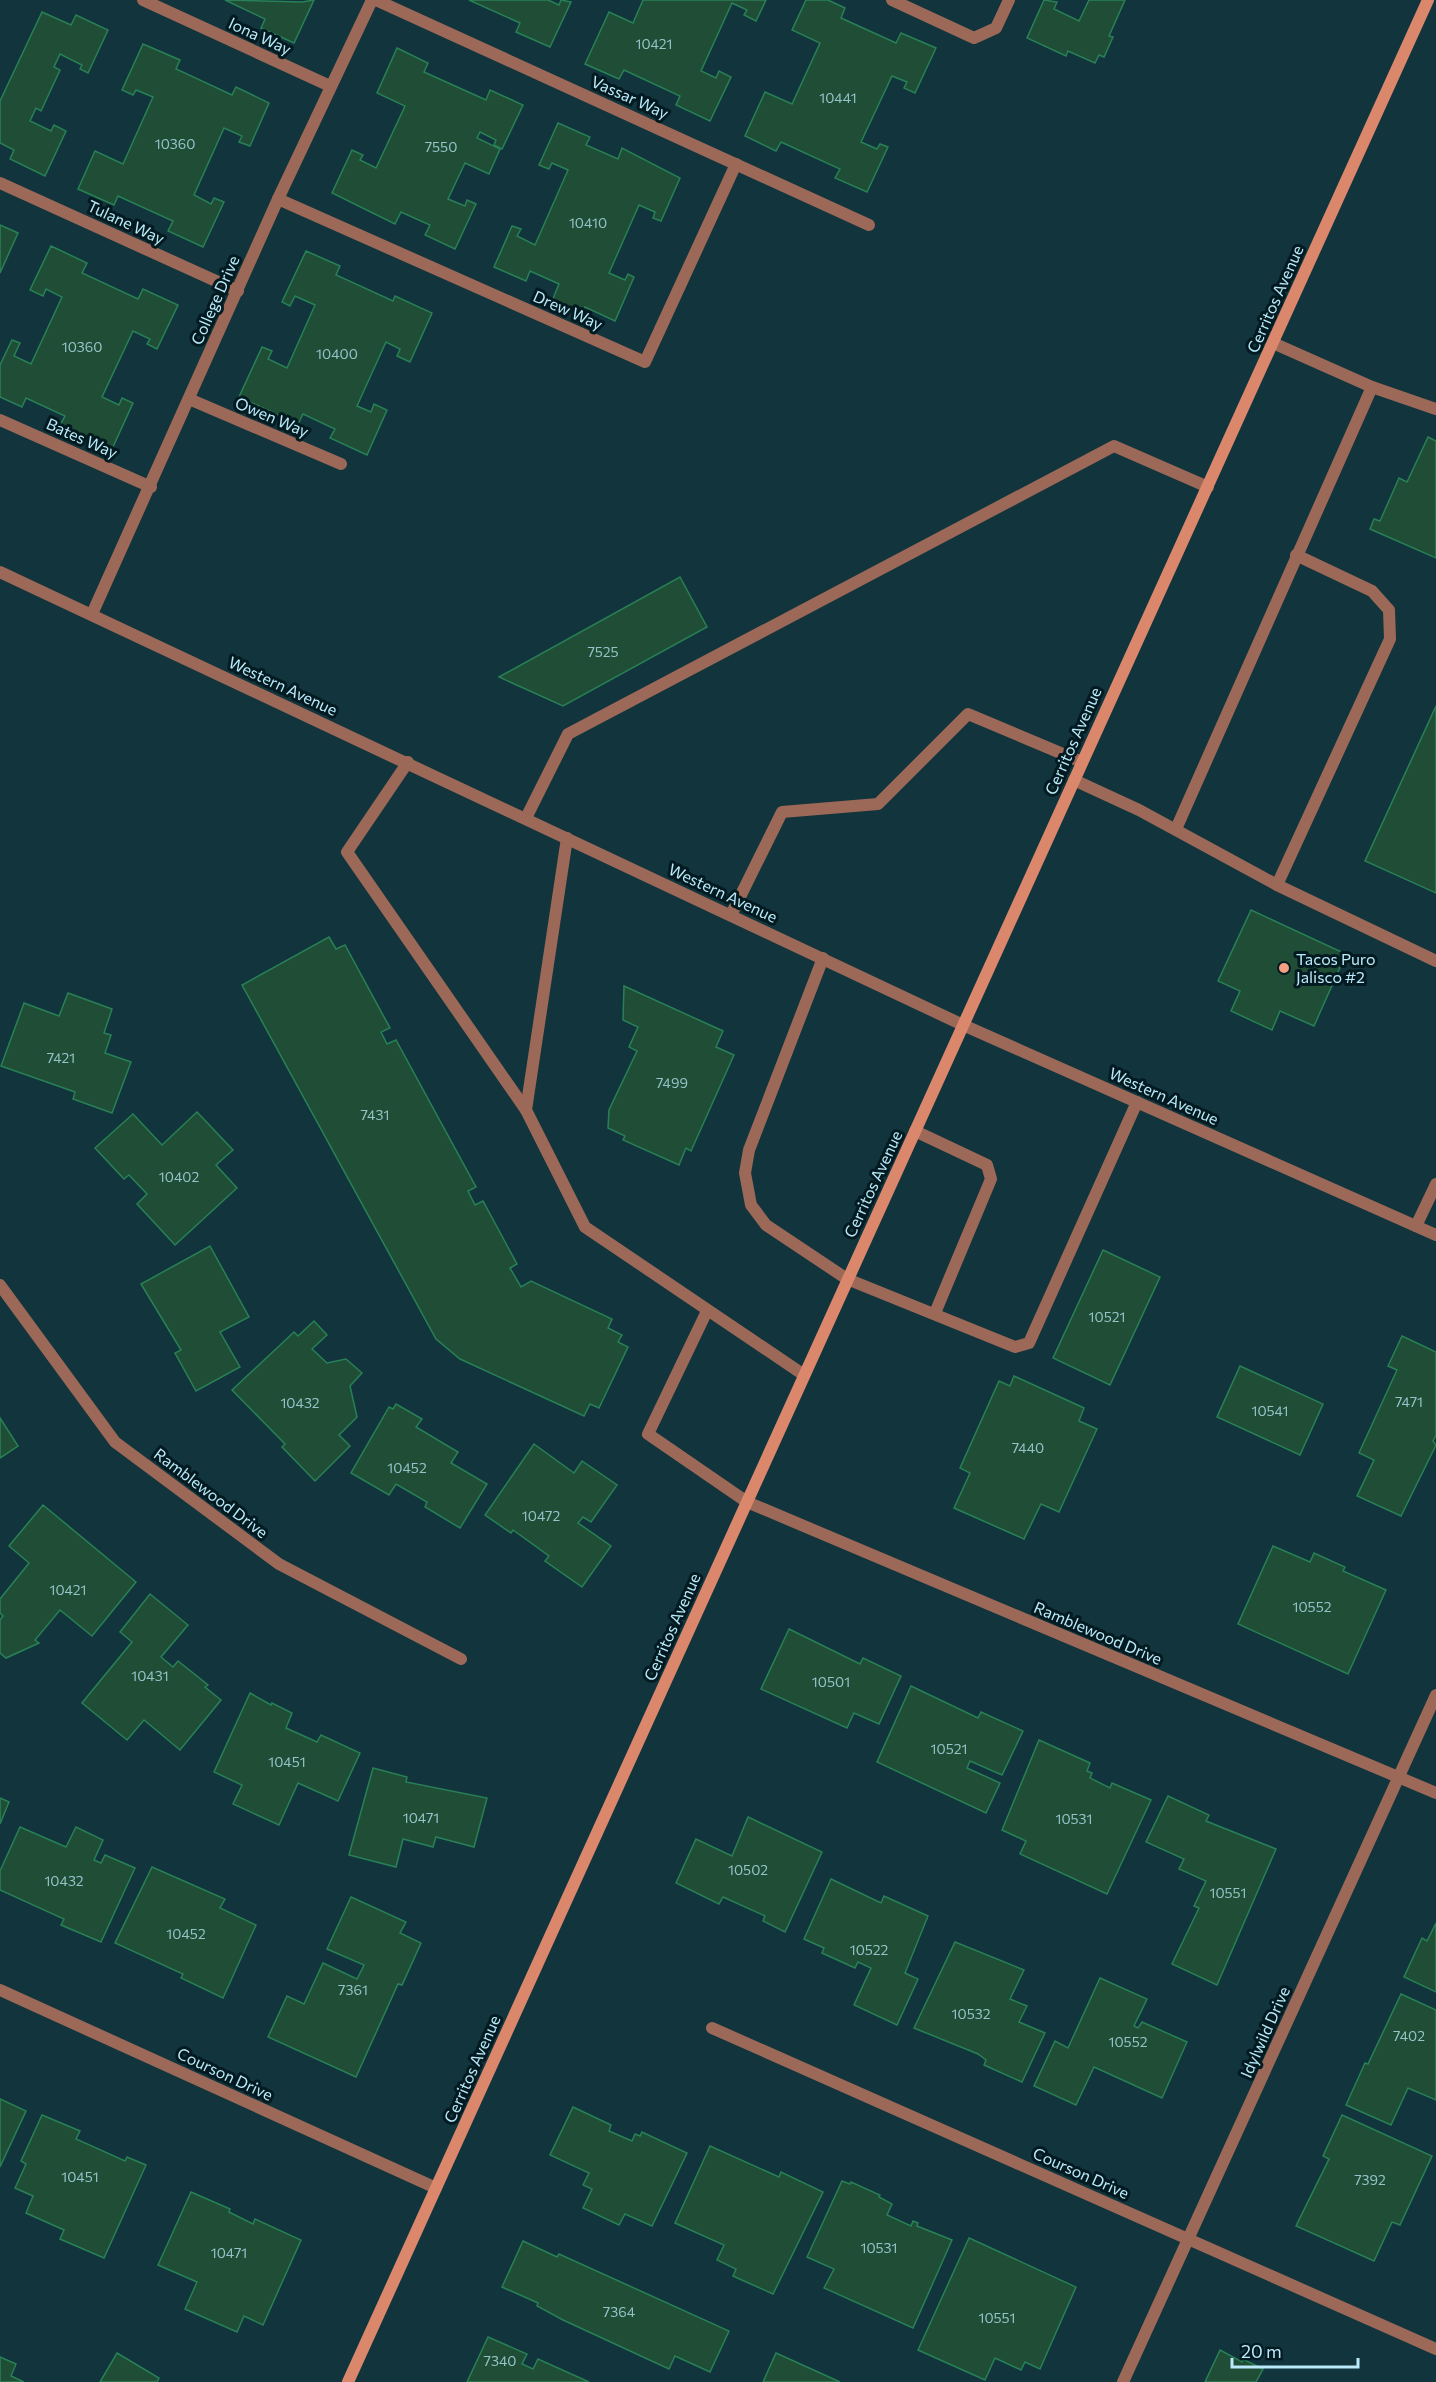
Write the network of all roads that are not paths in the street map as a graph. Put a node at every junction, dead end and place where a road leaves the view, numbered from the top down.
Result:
1 (143, 0) edge
2 (372, 0) edge
3 (376, 0) edge
4 (892, 0) edge
5 (1009, 0) edge
6 (1428, 0) edge
7 (330, 87) junction
8 (736, 164) junction
9 (0, 183) edge
10 (278, 199) junction
11 (869, 225) dead end
12 (237, 291) junction
13 (1274, 343) junction
14 (1372, 387) junction
15 (189, 399) junction
16 (1436, 409) edge
17 (0, 420) edge
18 (341, 464) dead end
19 (151, 487) junction
20 (1208, 487) junction
21 (1296, 555) junction
22 (0, 572) edge
23 (92, 614) junction
24 (408, 762) junction
25 (1082, 762) junction
26 (1074, 780) junction
27 (526, 818) junction
28 (1176, 829) junction
29 (567, 838) junction
30 (1277, 885) junction
31 (731, 915) junction
32 (824, 958) junction
33 (1436, 961) edge
34 (963, 1024) junction
35 (1137, 1102) junction
36 (526, 1110) junction
37 (915, 1131) junction
38 (1436, 1184) edge
39 (1416, 1226) junction
40 (1436, 1235) edge
41 (848, 1279) junction
42 (0, 1285) edge
43 (707, 1311) junction
44 (935, 1313) junction
45 (804, 1375) junction
46 (747, 1502) junction
47 (461, 1659) dead end
48 (1436, 1695) edge
49 (1398, 1778) junction
50 (1436, 1793) edge
51 (0, 1990) edge
52 (712, 2028) dead end
53 (436, 2188) junction
54 (1189, 2239) junction
55 (1436, 2349) edge
56 (348, 2382) edge
57 (1124, 2382) edge

1 - 7 street, Iona Way
2 - 7 street, College Drive
3 - 8 street, Vassar Way
4 - 5 street
6 - 13 main road, Cerritos Avenue
7 - 10 street, College Drive
8 - 10 street, Drew Way
8 - 11 street, Vassar Way
9 - 12 street, Tulane Way
10 - 12 street, College Drive
12 - 15 street, College Drive
13 - 14 street
13 - 20 main road, Cerritos Avenue
14 - 16 street
14 - 21 street
15 - 18 street, Owen Way
15 - 19 street, College Drive
17 - 19 street, Bates Way
19 - 23 street, College Drive
20 - 25 main road, Cerritos Avenue
20 - 27 street
21 - 28 street
21 - 30 street
22 - 23 street, Western Avenue
23 - 24 street, Western Avenue
24 - 27 street, Western Avenue
24 - 36 street
25 - 26 main road, Cerritos Avenue
25 - 31 street
26 - 28 street
26 - 34 main road, Cerritos Avenue
27 - 29 street, Western Avenue
28 - 30 street
29 - 31 street, Western Avenue
29 - 36 street
30 - 33 street
31 - 32 street, Western Avenue
32 - 34 street, Western Avenue
32 - 41 street
34 - 35 street, Western Avenue
34 - 37 main road, Cerritos Avenue
35 - 39 street, Western Avenue
35 - 44 street
36 - 43 street
37 - 41 main road, Cerritos Avenue
37 - 44 street
38 - 39 street
39 - 40 street, Western Avenue
41 - 44 street
41 - 45 main road, Cerritos Avenue
42 - 47 street, Ramblewood Drive
43 - 45 street
43 - 46 street, Ramblewood Drive
45 - 46 main road, Cerritos Avenue
46 - 49 street, Ramblewood Drive
46 - 53 main road, Cerritos Avenue
48 - 49 street, Idylwild Drive
49 - 50 street, Ramblewood Drive
49 - 54 street, Idylwild Drive
51 - 53 street, Courson Drive
52 - 54 street, Courson Drive
53 - 56 main road, Cerritos Avenue
54 - 55 street, Courson Drive
54 - 57 street, Idylwild Drive

